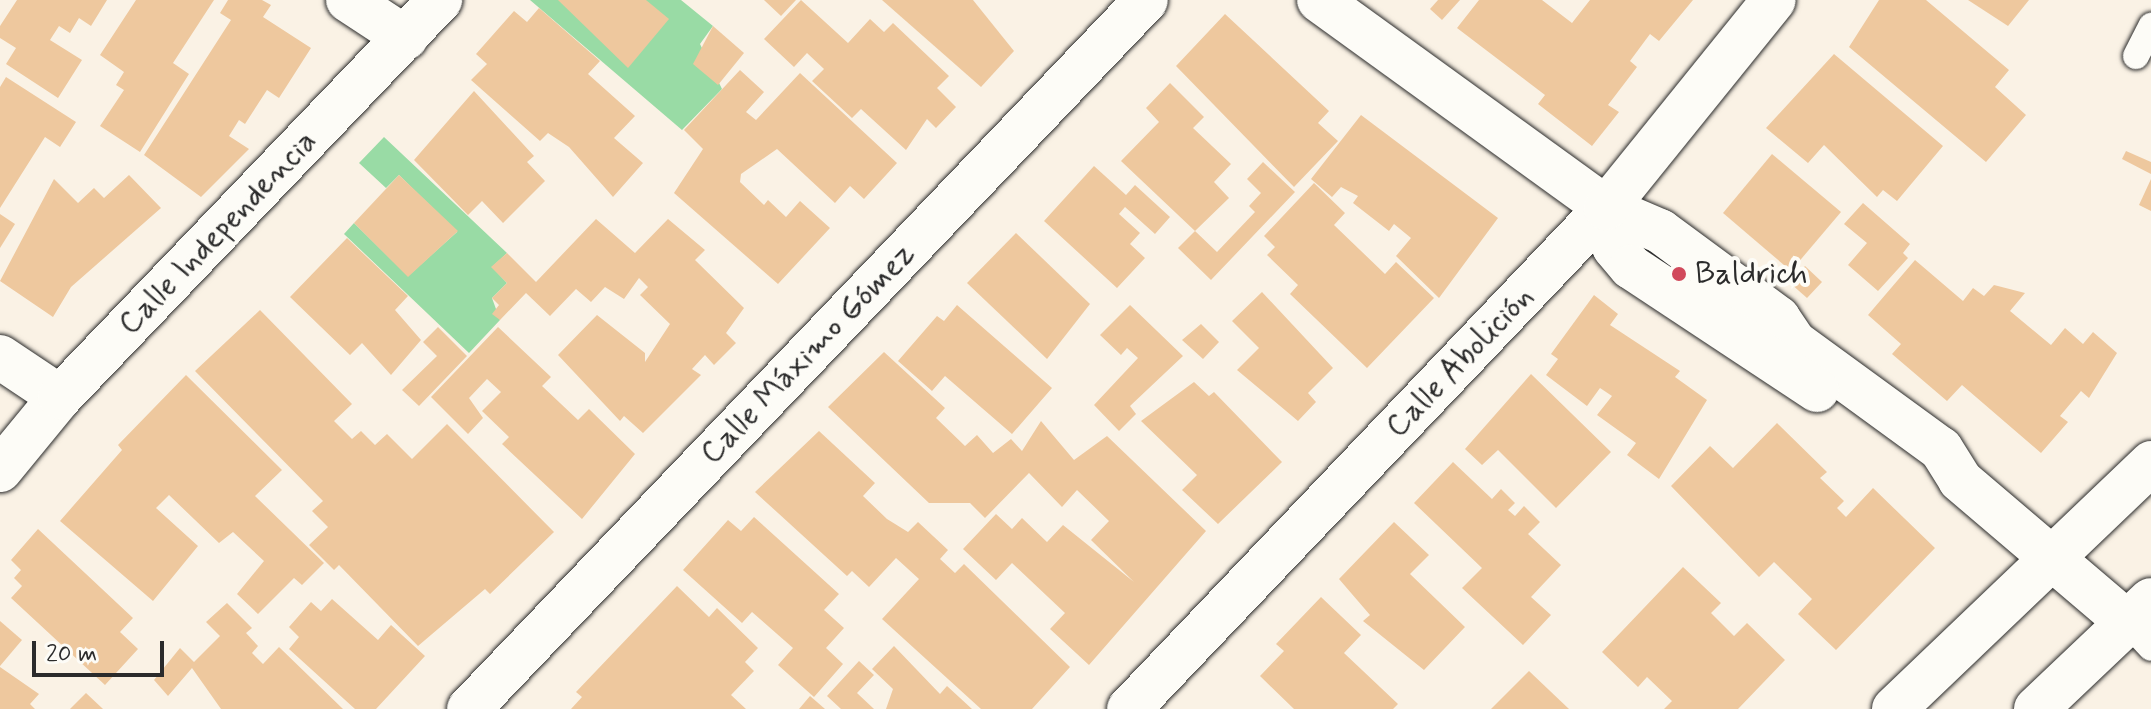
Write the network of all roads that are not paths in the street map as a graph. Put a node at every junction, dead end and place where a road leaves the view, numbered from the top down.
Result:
1 (348, 0) edge
2 (440, 0) edge
3 (1146, 0) edge
4 (1319, 0) edge
5 (1774, 0) edge
6 (2151, 26) edge
7 (406, 38) junction
8 (2136, 56) dead end
9 (1606, 208) junction
10 (0, 357) edge
11 (60, 397) junction
12 (2151, 463) edge
13 (0, 470) edge
14 (2050, 559) junction
15 (2143, 623) edge
16 (469, 709) edge
17 (1129, 709) edge
18 (1894, 709) edge
19 (2036, 709) edge

1 - 7 street
2 - 7 street, Calle Independencia
3 - 16 street, Calle Máximo Gómez
4 - 9 street
5 - 9 street, Calle Abolición
6 - 8 lane
7 - 11 street, Calle Independencia
9 - 14 street
9 - 17 street, Calle Abolición
10 - 11 street
11 - 13 street, Calle Independencia
12 - 14 street
14 - 15 street
14 - 18 street
15 - 19 street

